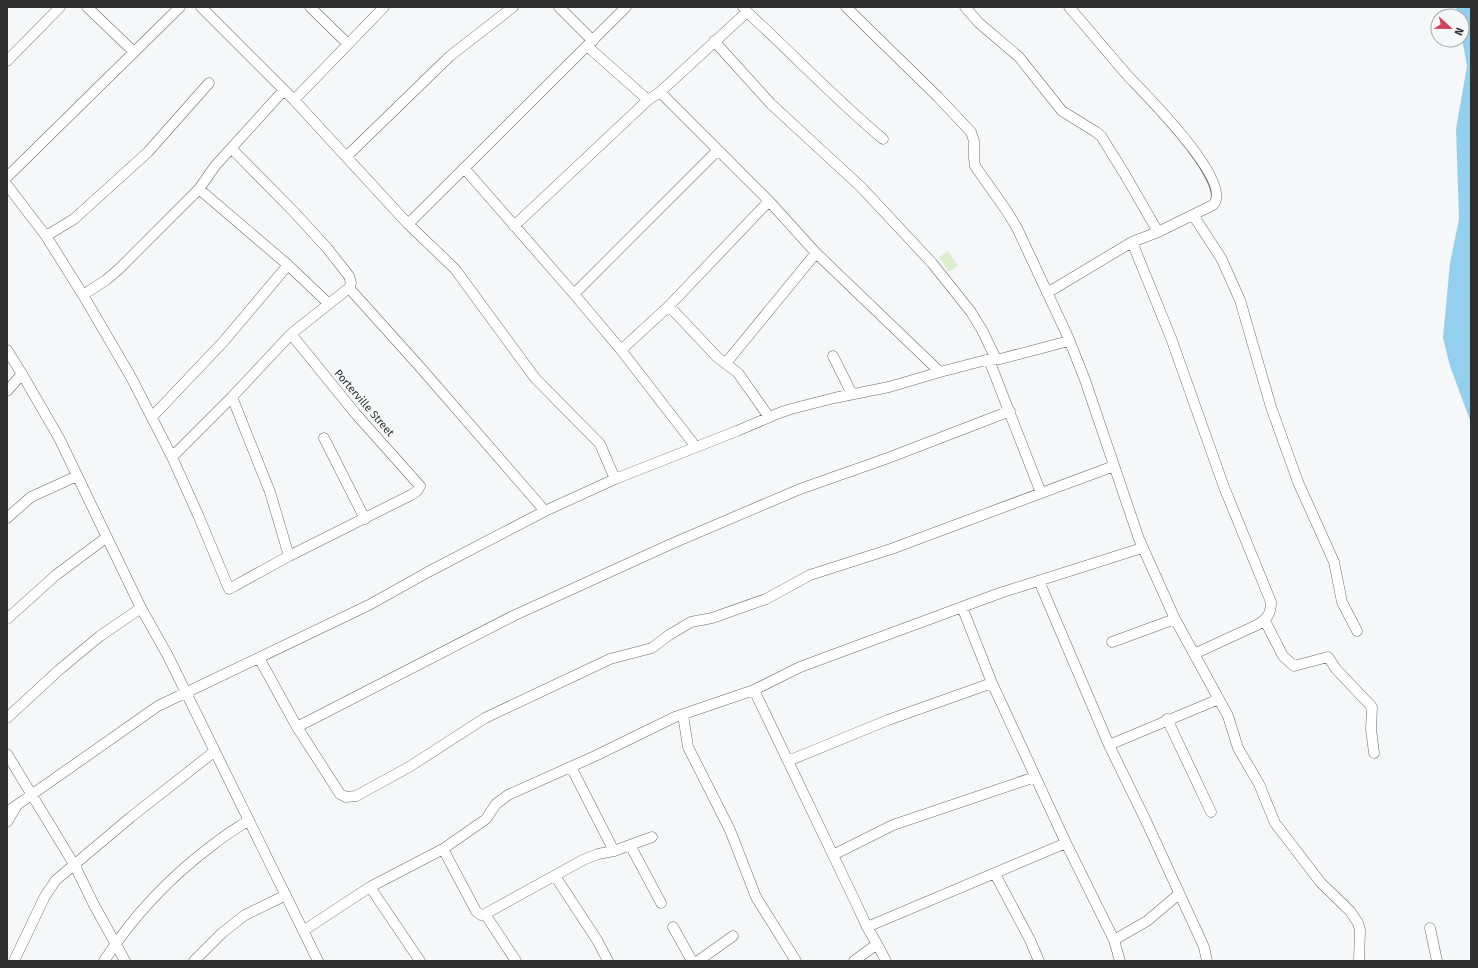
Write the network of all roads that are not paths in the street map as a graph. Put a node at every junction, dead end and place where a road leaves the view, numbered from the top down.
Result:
1 (60, 7) edge
2 (87, 7) edge
3 (180, 7) edge
4 (200, 7) edge
5 (310, 7) edge
6 (384, 7) edge
7 (513, 7) edge
8 (559, 7) edge
9 (626, 7) edge
10 (846, 7) edge
11 (965, 7) edge
12 (1069, 7) edge
13 (745, 9) edge
14 (714, 41) junction
15 (348, 44) junction
16 (590, 44) junction
17 (134, 52) junction
18 (7, 61) edge
19 (209, 83) dead end
20 (284, 90) junction
21 (660, 92) junction
22 (294, 100) junction
23 (648, 100) junction
24 (883, 139) dead end
25 (232, 149) junction
26 (717, 151) junction
27 (347, 156) junction
28 (464, 168) junction
29 (7, 177) edge
30 (7, 185) edge
31 (199, 189) junction
32 (769, 201) junction
33 (1193, 214) junction
34 (408, 224) junction
35 (514, 226) junction
36 (1158, 232) junction
37 (46, 236) junction
38 (1132, 242) junction
39 (816, 253) junction
40 (288, 265) junction
41 (349, 288) junction
42 (1047, 293) junction
43 (574, 294) junction
44 (83, 295) junction
45 (329, 304) junction
46 (669, 306) junction
47 (291, 334) junction
48 (1069, 341) junction
49 (7, 350) edge
50 (621, 350) junction
51 (833, 356) dead end
52 (993, 359) junction
53 (726, 363) junction
54 (940, 372) junction
55 (22, 374) junction
56 (7, 391) edge
57 (852, 394) junction
58 (232, 397) junction
59 (1010, 412) junction
60 (152, 417) junction
61 (769, 417) junction
62 (324, 438) dead end
63 (696, 447) junction
64 (172, 457) junction
65 (1114, 466) junction
66 (77, 476) junction
67 (615, 479) junction
68 (1040, 493) junction
69 (545, 511) junction
70 (7, 518) edge
71 (365, 519) junction
72 (106, 537) junction
73 (1142, 548) junction
74 (289, 556) junction
75 (1039, 581) junction
76 (962, 607) junction
77 (141, 608) junction
78 (7, 619) edge
79 (1175, 619) junction
80 (1265, 621) junction
81 (1357, 631) dead end
82 (1112, 642) dead end
83 (1194, 654) junction
84 (259, 658) junction
85 (992, 683) junction
86 (754, 690) junction
87 (186, 693) junction
88 (1219, 699) junction
89 (683, 715) junction
90 (7, 718) edge
91 (1167, 719) junction
92 (297, 727) junction
93 (1109, 745) junction
94 (215, 751) junction
95 (1374, 753) dead end
96 (7, 754) edge
97 (788, 761) junction
98 (571, 767) junction
99 (1035, 777) junction
100 (31, 795) junction
101 (17, 806) junction
102 (7, 812) edge
103 (1211, 812) dead end
104 (249, 820) junction
105 (7, 822) edge
106 (652, 838) dead end
107 (1066, 843) junction
108 (630, 845) junction
109 (443, 849) junction
110 (614, 851) junction
111 (833, 855) junction
112 (74, 866) junction
113 (995, 874) junction
114 (556, 876) junction
115 (370, 887) junction
116 (1179, 894) junction
117 (286, 895) junction
118 (661, 903) dead end
119 (485, 914) junction
120 (673, 927) dead end
121 (867, 927) junction
122 (1430, 928) dead end
123 (303, 931) junction
124 (733, 936) dead end
125 (1114, 940) junction
126 (115, 944) junction
127 (878, 944) junction
128 (14, 961) edge
129 (104, 961) edge
130 (125, 961) edge
131 (194, 961) edge
132 (318, 961) edge
133 (420, 961) edge
134 (516, 961) edge
135 (608, 961) edge
136 (692, 961) edge
137 (698, 961) edge
138 (796, 961) edge
139 (854, 961) edge
140 (886, 961) edge
141 (1039, 961) edge
142 (1120, 961) edge
143 (1206, 961) edge
144 (1359, 961) edge
145 (1437, 961) edge

1 - 18 street
2 - 17 street
3 - 17 street
4 - 20 street
5 - 15 street
6 - 15 street
7 - 27 street
8 - 16 street
9 - 16 street
10 - 42 street
11 - 36 street
12 - 33 street
13 - 14 street
13 - 24 street
14 - 21 street
14 - 52 street
15 - 22 street
16 - 23 street
16 - 28 street
17 - 29 street
19 - 37 street
20 - 22 street
20 - 25 street
21 - 23 street
21 - 26 street
22 - 27 street
23 - 35 street
25 - 31 street
25 - 41 street
26 - 32 street
26 - 43 street
27 - 34 street
28 - 34 street
28 - 35 street
30 - 37 street
31 - 40 street
31 - 44 street
32 - 39 street
32 - 46 street
33 - 36 street
33 - 81 street
34 - 67 street
35 - 43 street
36 - 38 street
37 - 44 street
38 - 42 street
38 - 80 street
39 - 53 street
39 - 54 street
40 - 45 street
40 - 60 street
41 - 45 street
41 - 69 street
42 - 48 street
43 - 50 street
44 - 60 street
45 - 47 street
46 - 50 street
46 - 53 street
47 - 58 street
47 - 71 street, Porterville Street
48 - 52 street
48 - 65 street
49 - 55 street
50 - 63 street
51 - 57 street
52 - 54 street
52 - 59 street
53 - 61 street
54 - 57 street
55 - 56 street
55 - 66 street
57 - 61 street
58 - 64 street
58 - 74 street
59 - 68 street
59 - 92 street
60 - 64 street
61 - 63 street
62 - 71 street
63 - 67 street
64 - 74 street
65 - 68 street
65 - 73 street
66 - 70 street
66 - 72 street
67 - 69 street
68 - 92 street
69 - 84 street
71 - 74 street
72 - 77 street
72 - 78 street
73 - 75 street
73 - 79 street
75 - 76 street
75 - 93 street
76 - 85 street
76 - 86 street
77 - 87 street
77 - 90 street
79 - 82 street
79 - 83 street
80 - 83 street
80 - 95 street
83 - 88 street
84 - 87 street
84 - 92 street
85 - 97 street
85 - 99 street
86 - 89 street
86 - 97 street
87 - 94 street
87 - 100 street
88 - 91 street
88 - 144 street
89 - 98 street
89 - 138 street
91 - 93 street
91 - 103 street
93 - 116 street
94 - 104 street
94 - 112 street
96 - 100 street
97 - 111 street
98 - 109 street
98 - 110 street
99 - 107 street
99 - 111 street
100 - 101 street
100 - 112 street
101 - 102 street
101 - 105 street
104 - 117 street
104 - 126 street
106 - 108 street
107 - 113 street
107 - 125 street
108 - 110 street
108 - 118 street
109 - 115 street
109 - 119 street
110 - 114 street
111 - 121 street
112 - 126 street
112 - 128 street
113 - 121 street
113 - 141 street
114 - 119 street
114 - 135 street
115 - 123 street
115 - 133 street
116 - 125 street
116 - 143 street
117 - 123 street
117 - 131 street
119 - 134 street
120 - 136 street
121 - 127 street
122 - 145 street
123 - 132 street
124 - 137 street
125 - 142 street
126 - 129 street
126 - 130 street
127 - 139 street
127 - 140 street

